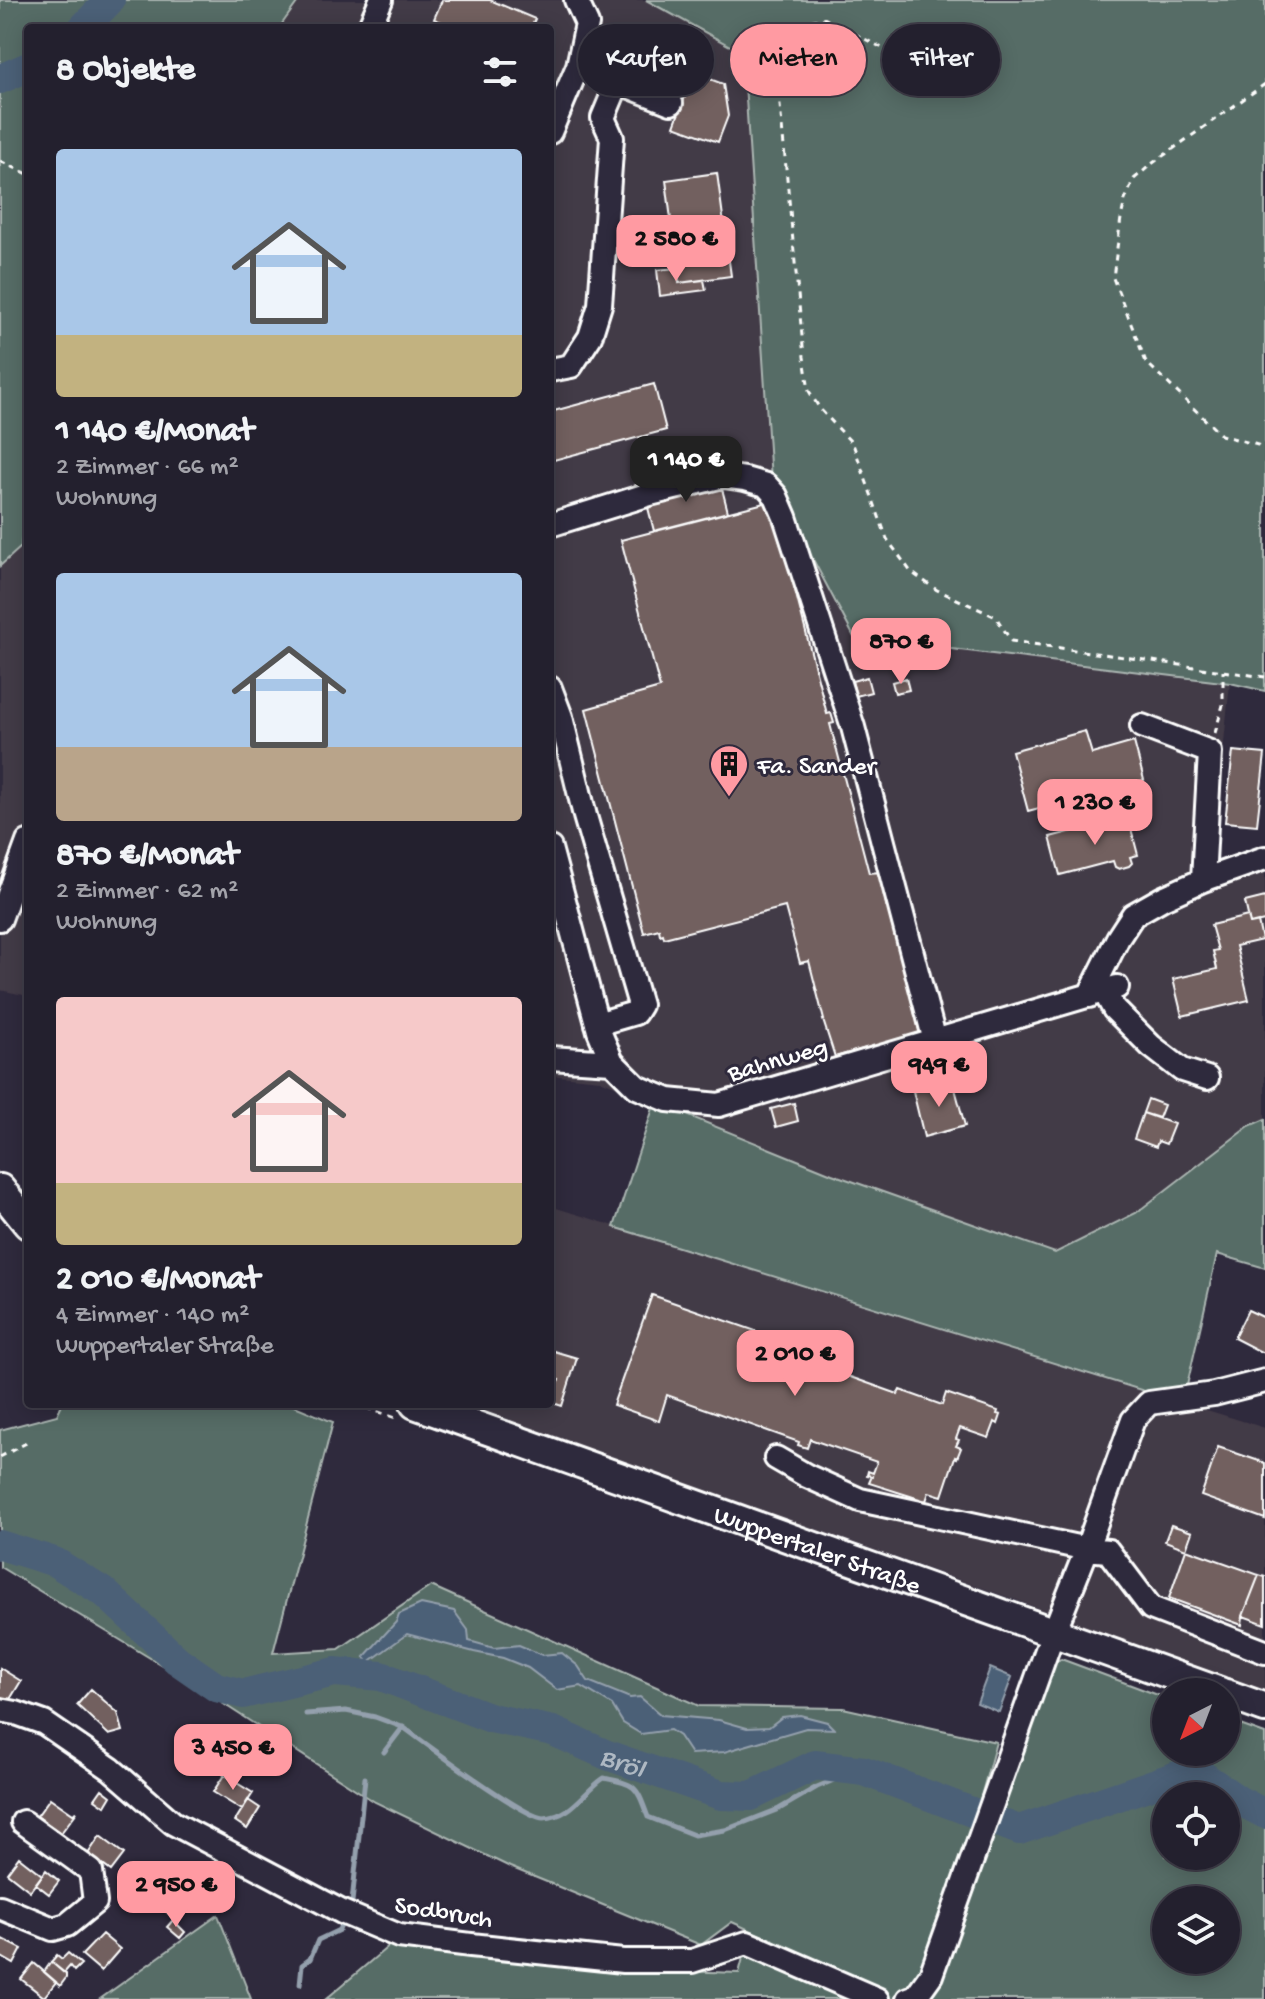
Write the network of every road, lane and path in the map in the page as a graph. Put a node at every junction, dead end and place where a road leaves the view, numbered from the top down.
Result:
1 (381, 0) edge
2 (576, 0) edge
3 (371, 24) edge
4 (882, 48) edge
5 (1265, 84) edge
6 (671, 103) dead end
7 (554, 123) edge
8 (0, 161) edge
9 (24, 172) edge
10 (554, 369) edge
11 (1265, 447) edge
12 (554, 524) edge
13 (1223, 671) junction
14 (1265, 677) edge
15 (554, 699) edge
16 (1142, 726) dead end
17 (1210, 752) junction
18 (24, 853) edge
19 (1265, 858) edge
20 (554, 863) edge
21 (1203, 880) junction
22 (0, 919) edge
23 (1103, 991) junction
24 (597, 1024) junction
25 (935, 1041) junction
26 (554, 1058) edge
27 (612, 1062) junction
28 (1207, 1078) dead end
29 (0, 1189) edge
30 (24, 1219) edge
31 (1265, 1381) edge
32 (459, 1411) edge
33 (30, 1441) dead end
34 (0, 1457) edge
35 (776, 1458) dead end
36 (1087, 1549) junction
37 (1054, 1633) junction
38 (1265, 1652) edge
39 (1181, 1678) edge
40 (1240, 1699) edge
41 (1265, 1708) edge
42 (0, 1710) edge
43 (23, 1822) dead end
44 (0, 1907) edge
45 (877, 1999) edge
46 (908, 1999) edge

1 - 3 street
2 - 7 street
4 - 13 path
5 - 11 path
6 - 10 street
8 - 9 path
12 - 25 street
13 - 14 path
13 - 17 path
15 - 24 street
16 - 17 street
17 - 21 street
18 - 22 street
19 - 21 street
20 - 24 street, Bahnweg
21 - 23 street
23 - 25 street, Bahnweg
23 - 28 street
24 - 27 street, Bahnweg
25 - 27 street, Bahnweg
26 - 27 street
29 - 30 main road
31 - 36 street
32 - 37 main road, Wuppertaler Straße
33 - 34 path
35 - 36 street
36 - 37 street
36 - 38 street
37 - 39 main road, Wuppertaler Straße
37 - 46 street
40 - 41 main road
42 - 45 street, Sodbruch
43 - 44 street

